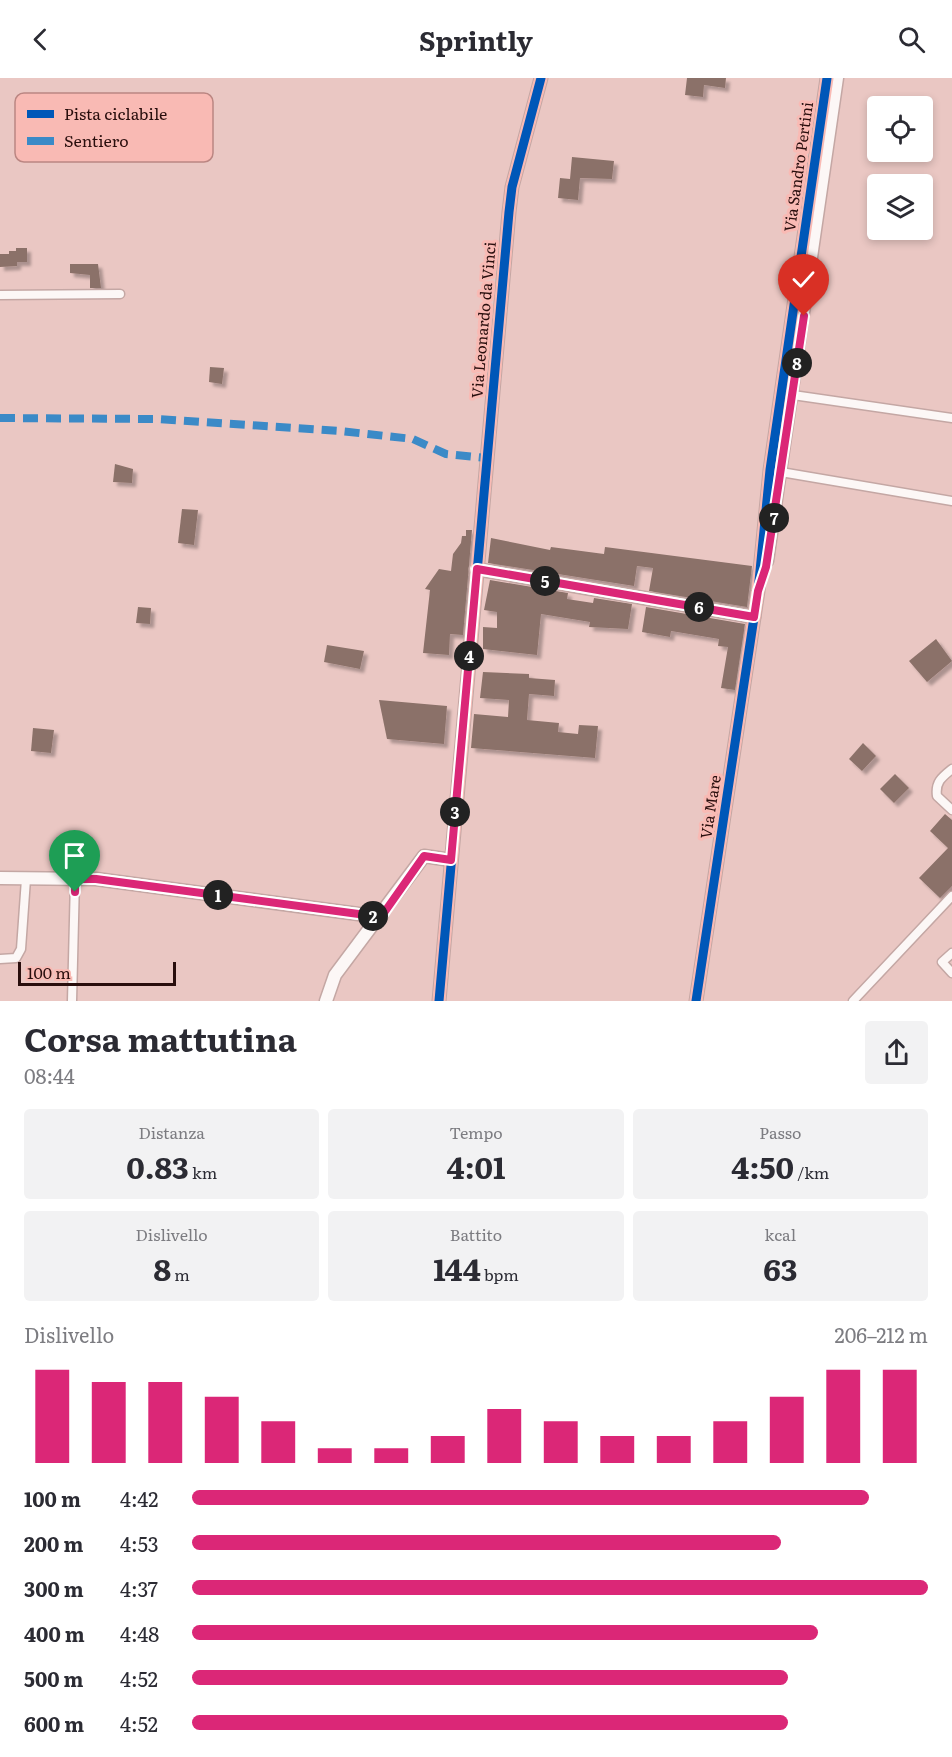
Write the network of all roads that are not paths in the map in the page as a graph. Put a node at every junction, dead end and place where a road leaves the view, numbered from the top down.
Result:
1 (541, 78) edge
2 (826, 78) edge
3 (837, 78) edge
4 (120, 294) dead end
5 (0, 295) edge
6 (788, 394) junction
7 (952, 418) edge
8 (775, 471) junction
9 (952, 501) edge
10 (477, 569) junction
11 (754, 617) junction
12 (952, 769) edge
13 (952, 810) edge
14 (451, 860) junction
15 (0, 878) edge
16 (26, 879) junction
17 (75, 879) junction
18 (952, 896) edge
19 (381, 917) junction
20 (952, 953) edge
21 (0, 959) edge
22 (952, 974) edge
23 (72, 1001) edge
24 (326, 1001) edge
25 (439, 1001) edge
26 (696, 1001) edge
27 (853, 1001) edge

1 - 10 street, Via Leonardo da Vinci
2 - 6 street, Via Sandro Pertini
3 - 6 street, Via Sandro Pertini
4 - 5 street
6 - 7 street
6 - 8 street, Via Sandro Pertini
8 - 9 street
8 - 11 street, Via Sandro Pertini
10 - 11 street
10 - 14 street, Via Leonardo da Vinci
11 - 26 street, Via Mare
12 - 13 street
14 - 19 street
14 - 25 street, Via Leonardo da Vinci
15 - 16 street
16 - 17 street
16 - 21 street
17 - 19 street
17 - 23 street
18 - 27 street
19 - 24 street
20 - 22 street

